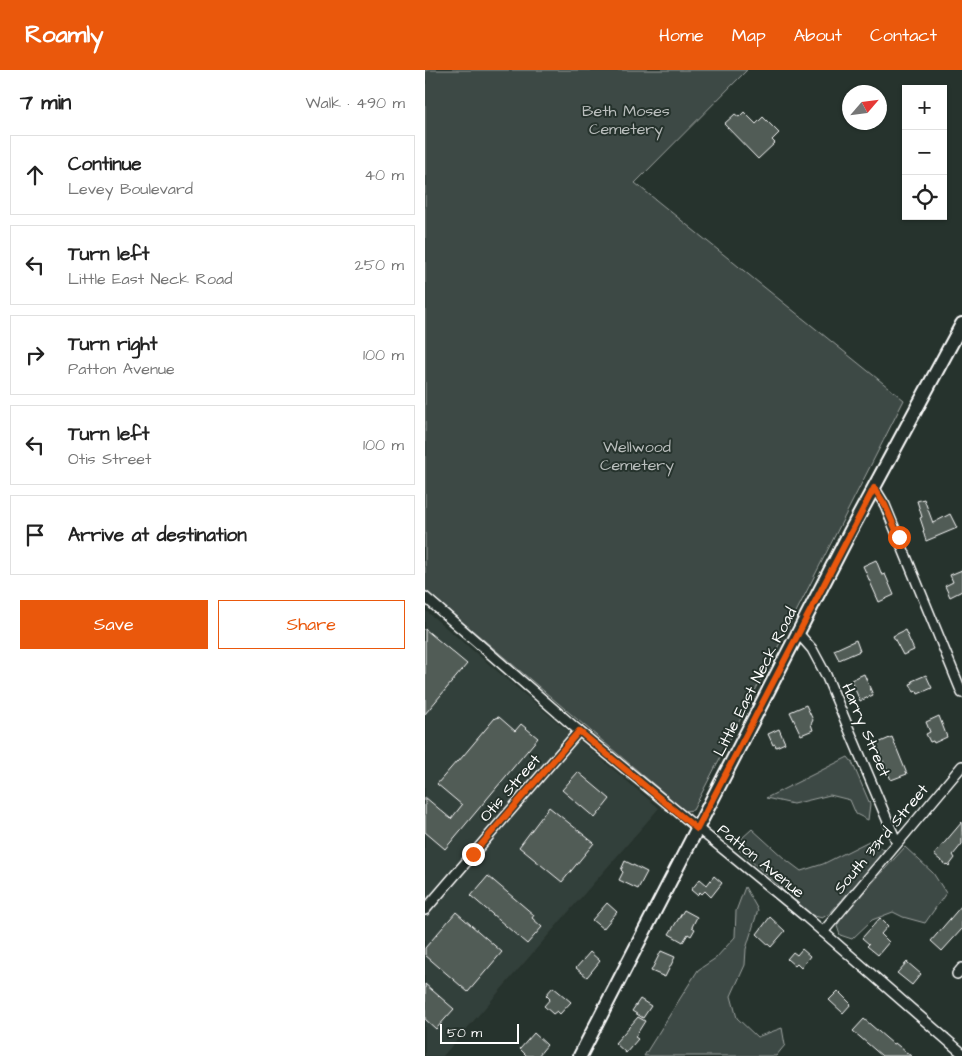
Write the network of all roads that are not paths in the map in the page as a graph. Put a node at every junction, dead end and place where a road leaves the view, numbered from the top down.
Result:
1 (962, 324) edge
2 (874, 488) junction
3 (425, 597) edge
4 (798, 634) junction
5 (962, 693) edge
6 (579, 731) junction
7 (962, 766) edge
8 (697, 829) junction
9 (897, 843) junction
10 (425, 910) edge
11 (823, 932) junction
12 (962, 1053) edge
13 (580, 1056) edge

1 - 2 main road, Little East Neck Road
2 - 4 main road, Little East Neck Road
2 - 5 street
3 - 6 street, Patton Avenue
4 - 8 main road, Little East Neck Road
4 - 9 street, Harry Street
6 - 8 street, Patton Avenue
6 - 10 street, Otis Street
7 - 9 street, South 33rd Street
8 - 11 street, Patton Avenue
8 - 13 main road, Little East Neck Road
9 - 11 street, South 33rd Street
11 - 12 street, Patton Avenue

